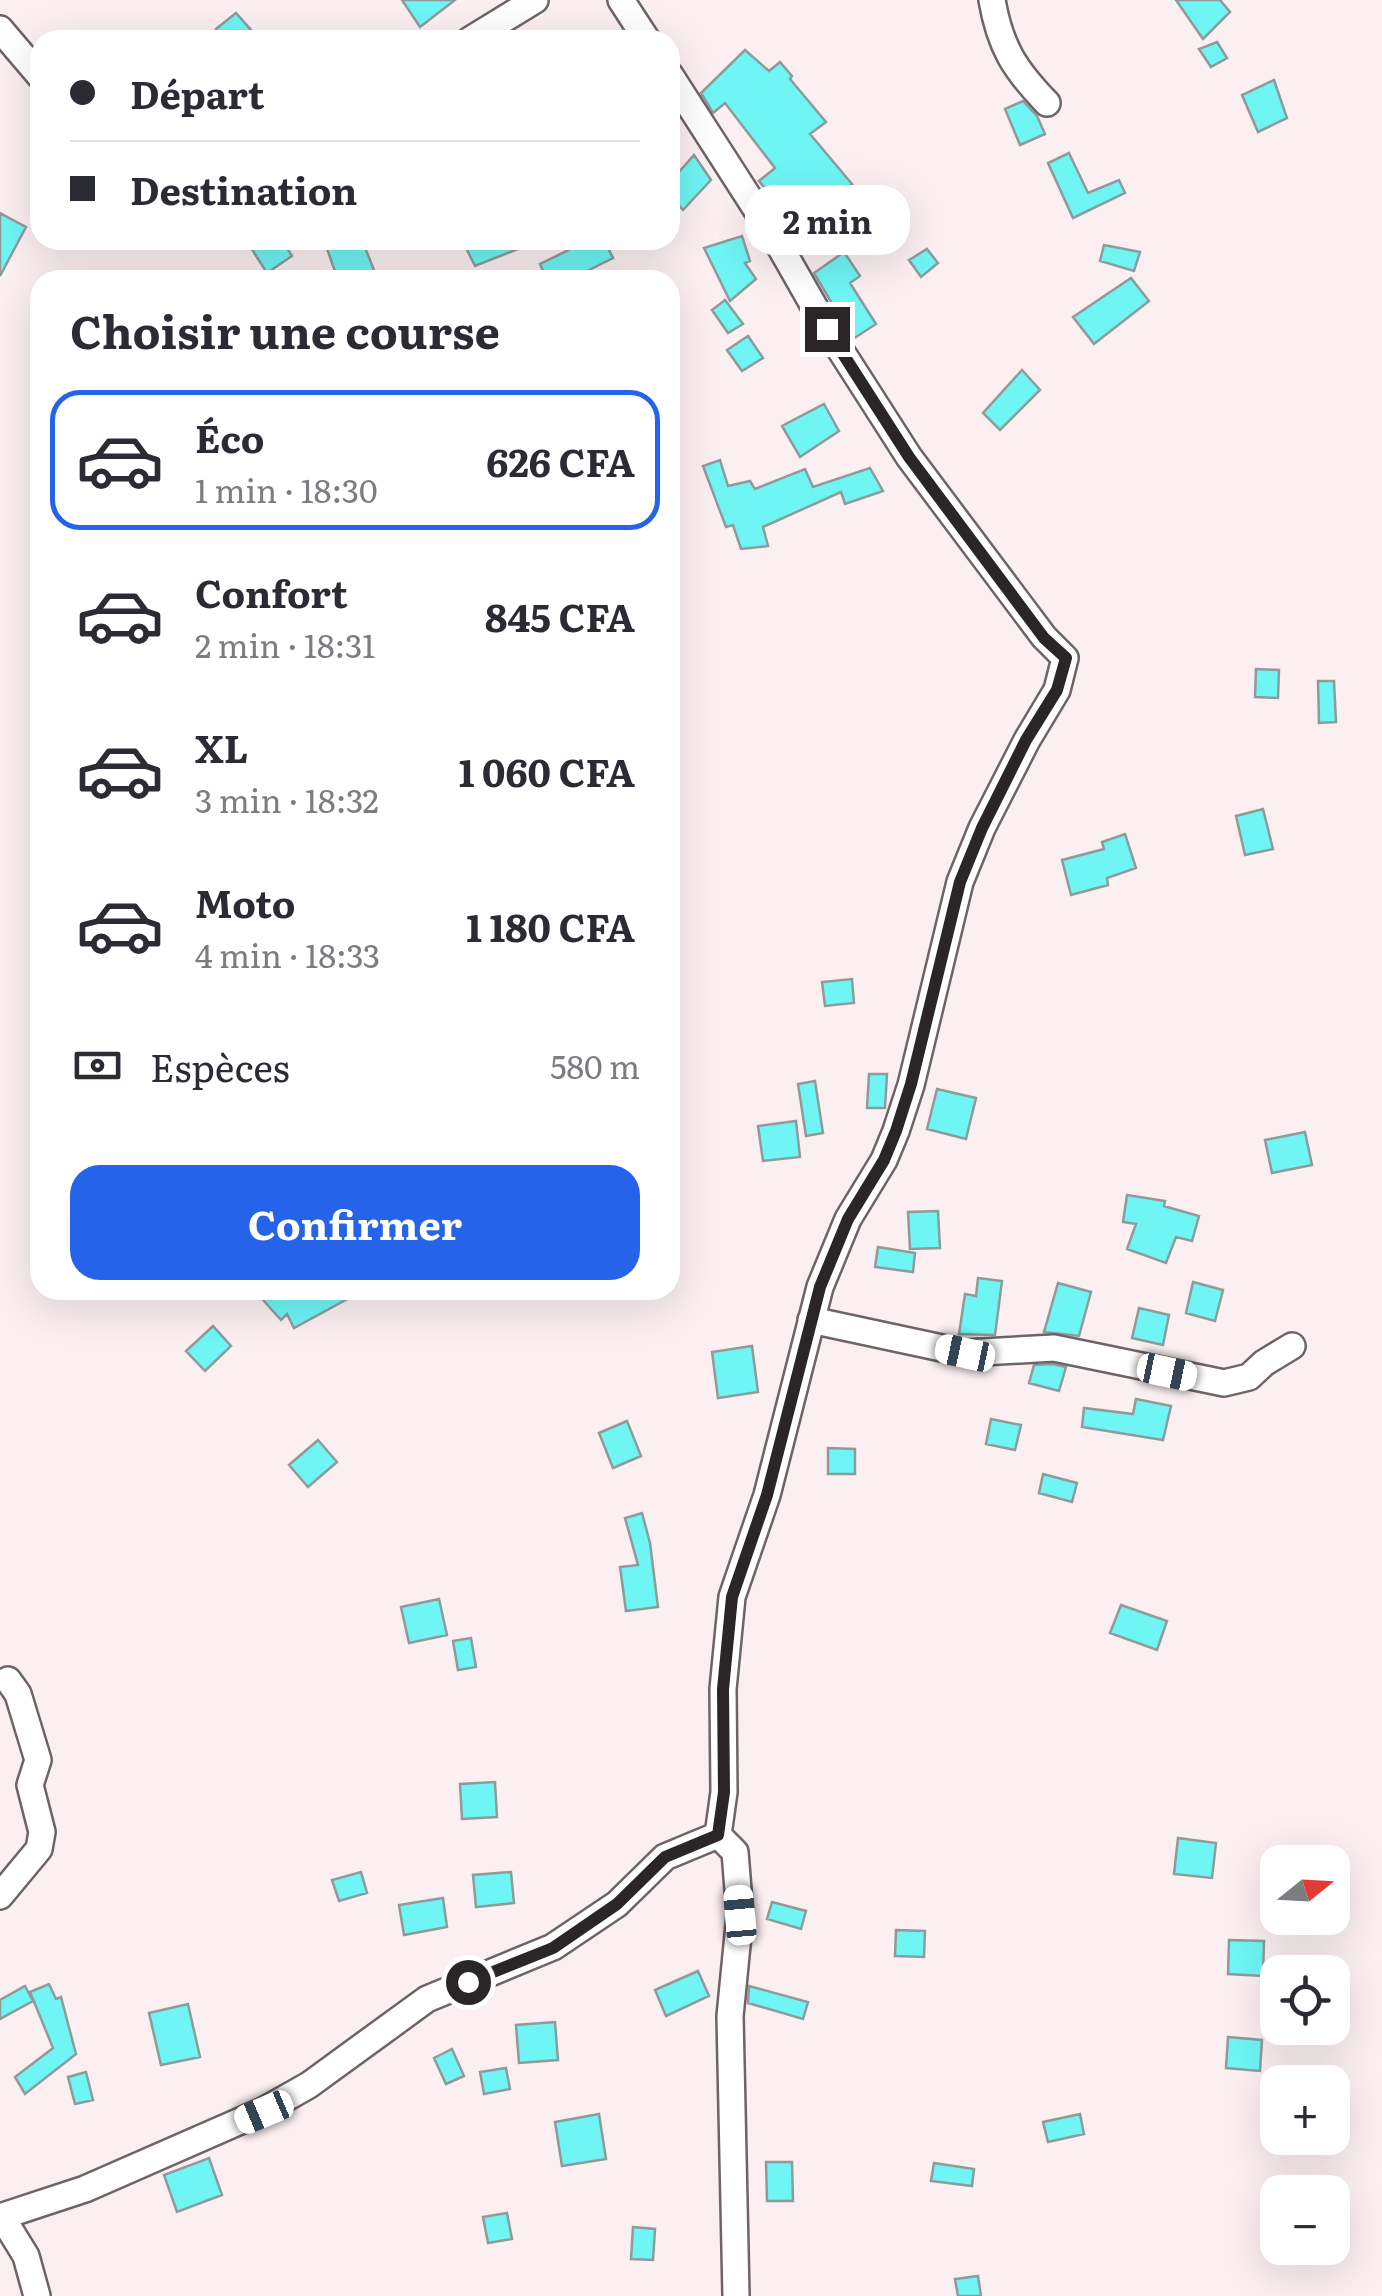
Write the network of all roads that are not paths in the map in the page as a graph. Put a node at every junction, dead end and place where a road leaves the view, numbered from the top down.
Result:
1 (535, 0) edge
2 (622, 0) edge
3 (992, 0) edge
4 (0, 29) edge
5 (486, 30) edge
6 (641, 30) edge
7 (30, 64) edge
8 (680, 91) edge
9 (1047, 104) dead end
10 (811, 1320) junction
11 (1292, 1346) dead end
12 (8, 1680) dead end
13 (718, 1835) junction
14 (0, 1896) edge
15 (1, 2217) edge
16 (37, 2296) edge
17 (736, 2296) edge

1 - 5 street
2 - 6 street
3 - 9 street
4 - 7 street
8 - 10 street
10 - 11 street
10 - 13 street
12 - 14 street
13 - 15 street
13 - 17 street
15 - 16 street

